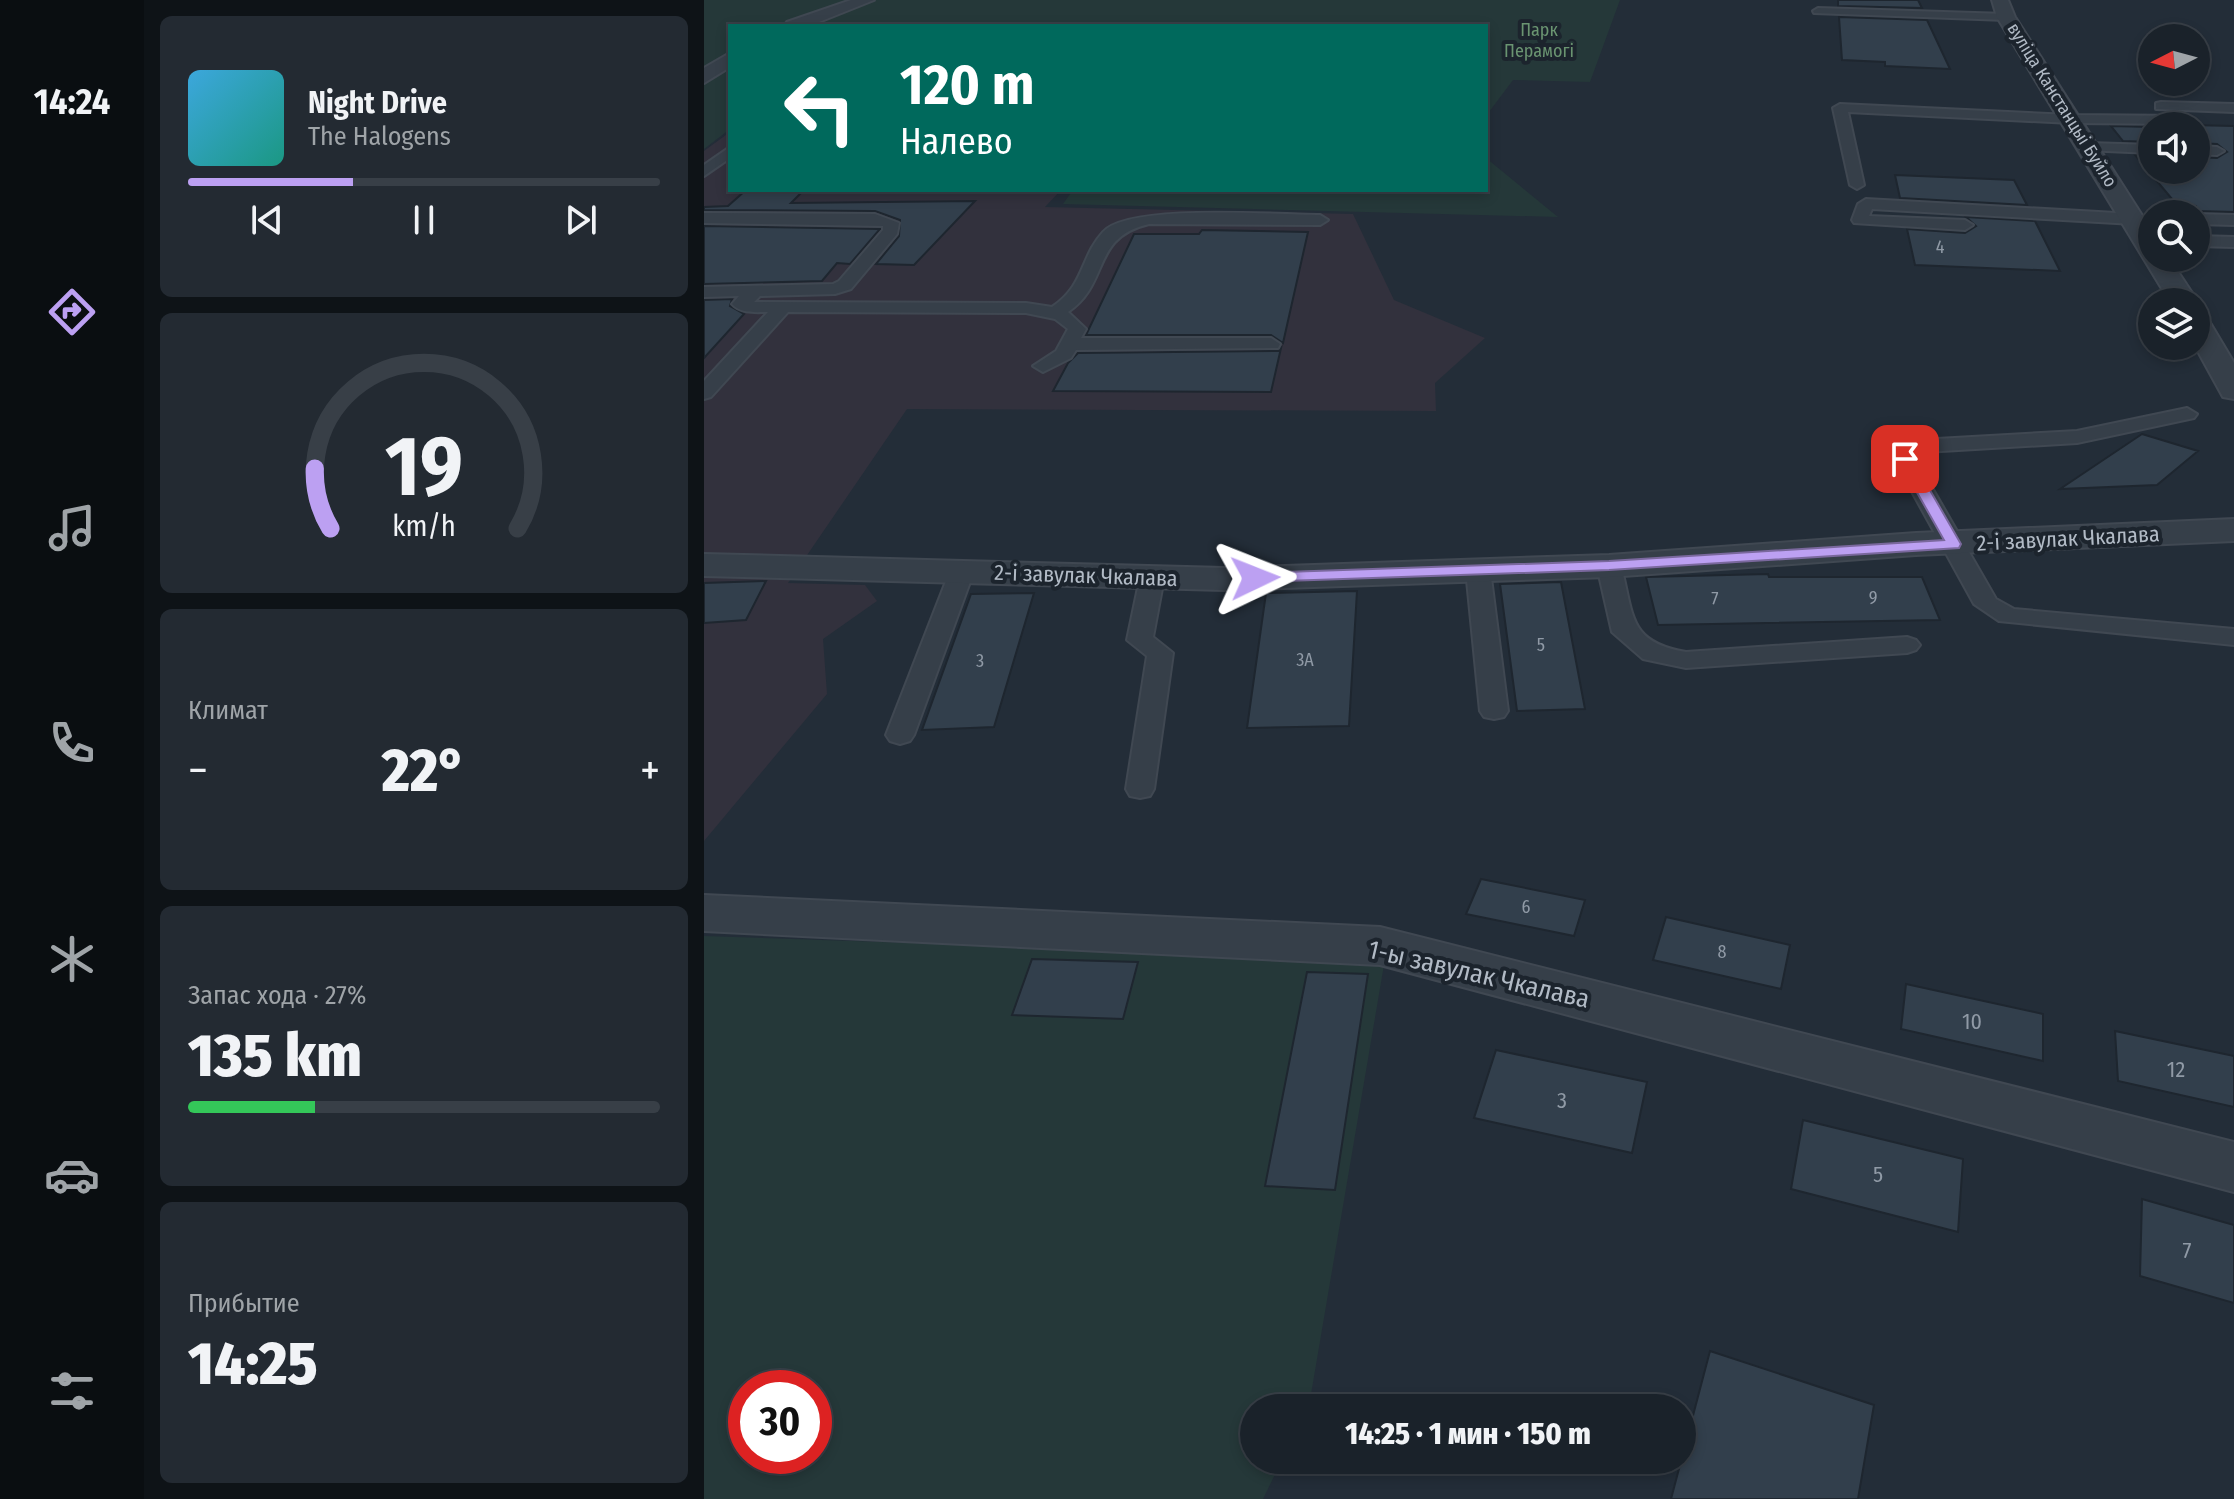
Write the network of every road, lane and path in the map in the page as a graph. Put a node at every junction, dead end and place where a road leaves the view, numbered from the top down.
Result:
1 (866, 0) edge
2 (2003, 8) edge
3 (1818, 11) dead end
4 (799, 24) edge
5 (728, 59) edge
6 (704, 77) edge
7 (2125, 105) dead end
8 (2070, 108) junction
9 (2234, 108) edge
10 (2138, 115) edge
11 (2089, 147) junction
12 (2138, 149) edge
13 (2210, 151) edge
14 (2217, 151) dead end
15 (728, 153) edge
16 (704, 172) edge
17 (1857, 185) dead end
18 (704, 218) edge
19 (2210, 219) edge
20 (1320, 220) dead end
21 (2234, 220) edge
22 (2138, 222) edge
23 (1965, 225) dead end
24 (2138, 233) edge
25 (2210, 241) edge
26 (2234, 242) edge
27 (704, 292) edge
28 (754, 292) junction
29 (783, 307) junction
30 (1056, 312) junction
31 (1070, 344) junction
32 (1271, 344) dead end
33 (2210, 347) edge
34 (1043, 366) dead end
35 (2234, 390) edge
36 (704, 393) edge
37 (2187, 414) dead end
38 (2234, 530) edge
39 (1954, 544) junction
40 (704, 565) edge
41 (1609, 566) junction
42 (1478, 570) junction
43 (962, 571) junction
44 (1152, 578) junction
45 (2234, 637) edge
46 (1907, 645) dead end
47 (1494, 711) dead end
48 (900, 735) dead end
49 (1140, 789) dead end
50 (704, 913) edge
51 (2234, 1167) edge

1 - 4 street
2 - 3 lane
2 - 8 street, вуліца Канстанцыі Буйло
5 - 6 street
7 - 9 lane
8 - 10 lane
8 - 11 street, вуліца Канстанцыі Буйло
8 - 17 lane
11 - 12 lane
11 - 22 street, вуліца Канстанцыі Буйло
13 - 14 lane
15 - 16 lane
18 - 28 lane
19 - 21 lane
20 - 30 lane
23 - 24 lane
25 - 26 lane
27 - 28 lane
28 - 29 lane
29 - 30 lane
29 - 36 lane
30 - 31 lane
31 - 32 lane
31 - 34 lane
33 - 35 street
37 - 39 lane
38 - 39 street, 2-і завулак Чкалава
39 - 41 street, 2-і завулак Чкалава
39 - 45 lane
40 - 43 street, 2-і завулак Чкалава
41 - 42 street, 2-і завулак Чкалава
41 - 46 lane
42 - 44 street, 2-і завулак Чкалава
42 - 47 lane
43 - 44 street, 2-і завулак Чкалава
43 - 48 lane
44 - 49 lane
50 - 51 street, 1-ы завулак Чкалава

